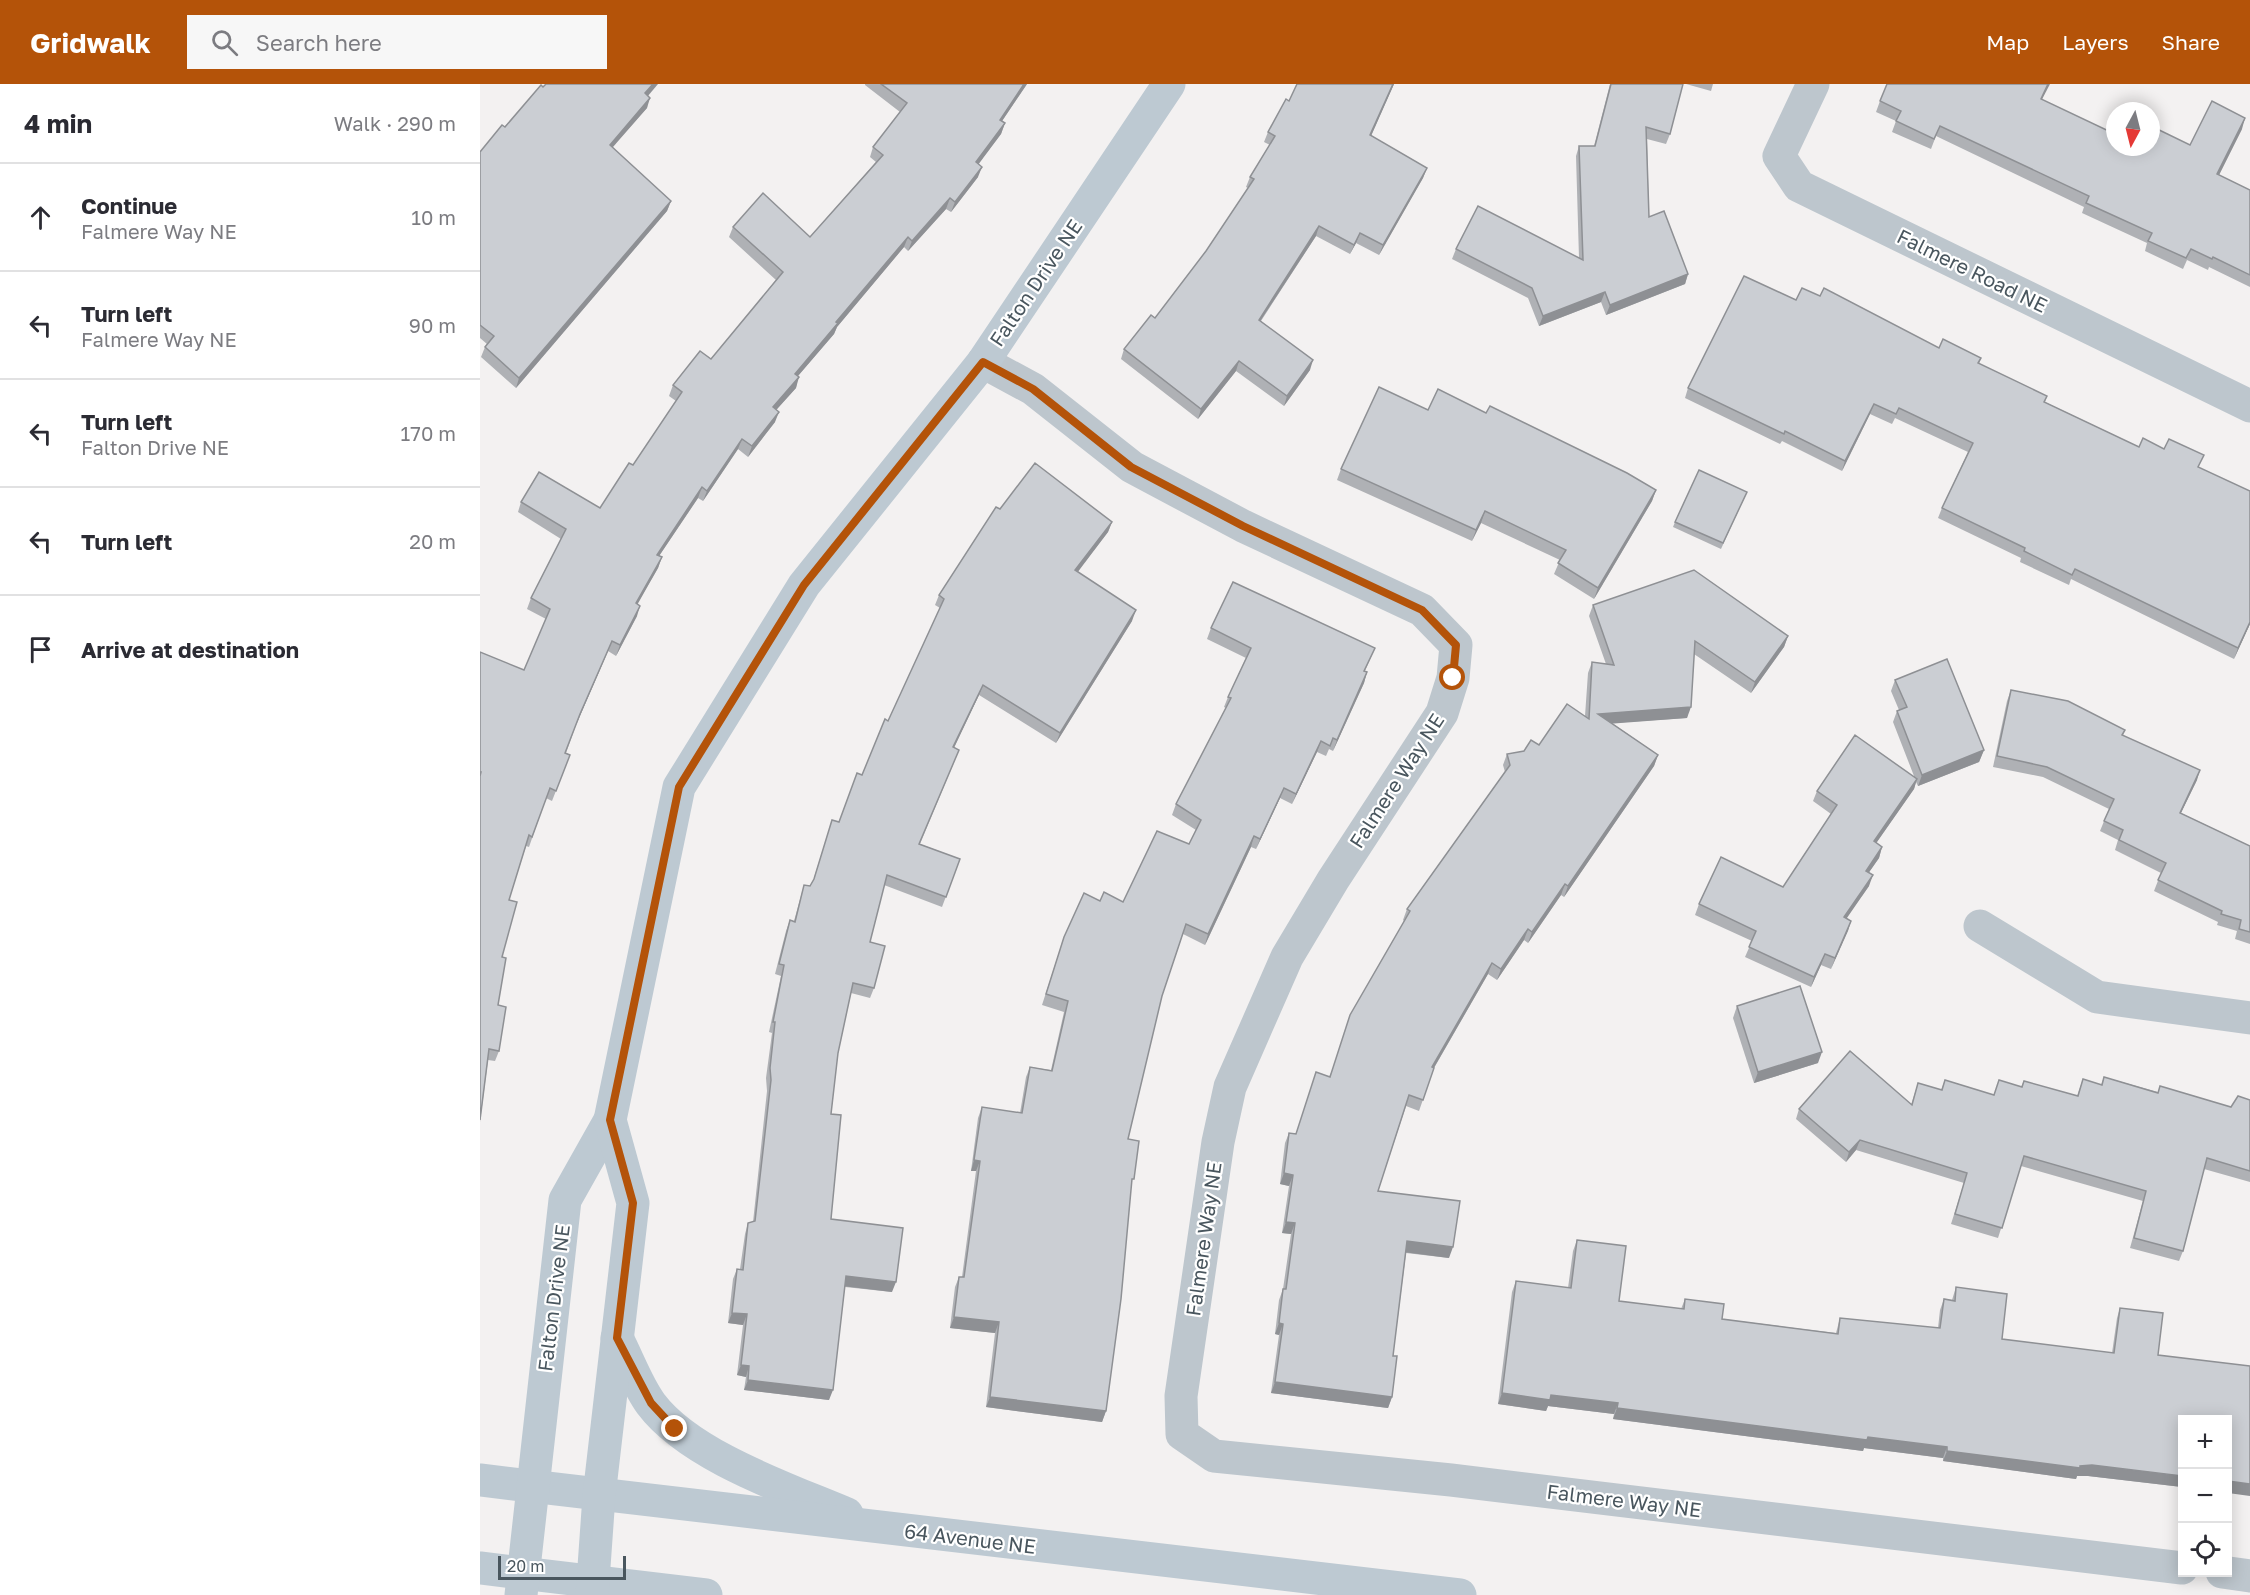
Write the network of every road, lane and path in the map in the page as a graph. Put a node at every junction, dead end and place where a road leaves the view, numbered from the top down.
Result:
1 (1169, 84) edge
2 (1813, 84) edge
3 (983, 362) junction
4 (2250, 406) edge
5 (1980, 926) dead end
6 (2250, 1018) edge
7 (610, 1120) junction
8 (617, 1338) junction
9 (480, 1480) edge
10 (532, 1487) junction
11 (599, 1496) junction
12 (880, 1529) junction
13 (480, 1568) edge
14 (2178, 1568) edge
15 (2232, 1573) edge
16 (2250, 1576) edge
17 (522, 1584) edge
18 (592, 1588) edge
19 (706, 1595) edge
20 (1460, 1595) edge

1 - 3 street, Falton Drive NE
2 - 4 street, Falmere Road NE
3 - 7 street, Falton Drive NE
3 - 14 street, Falmere Way NE
5 - 6 street
7 - 8 street, Falton Drive NE
7 - 10 street, Falton Drive NE
8 - 11 street, Falton Drive NE
8 - 12 street
9 - 10 street, 64 Avenue NE
10 - 11 street, 64 Avenue NE
10 - 17 street, Falton Drive NE
11 - 12 street, 64 Avenue NE
11 - 18 street, Falton Drive NE
12 - 20 street, 64 Avenue NE
13 - 17 street
15 - 16 street
17 - 18 street
18 - 19 street

